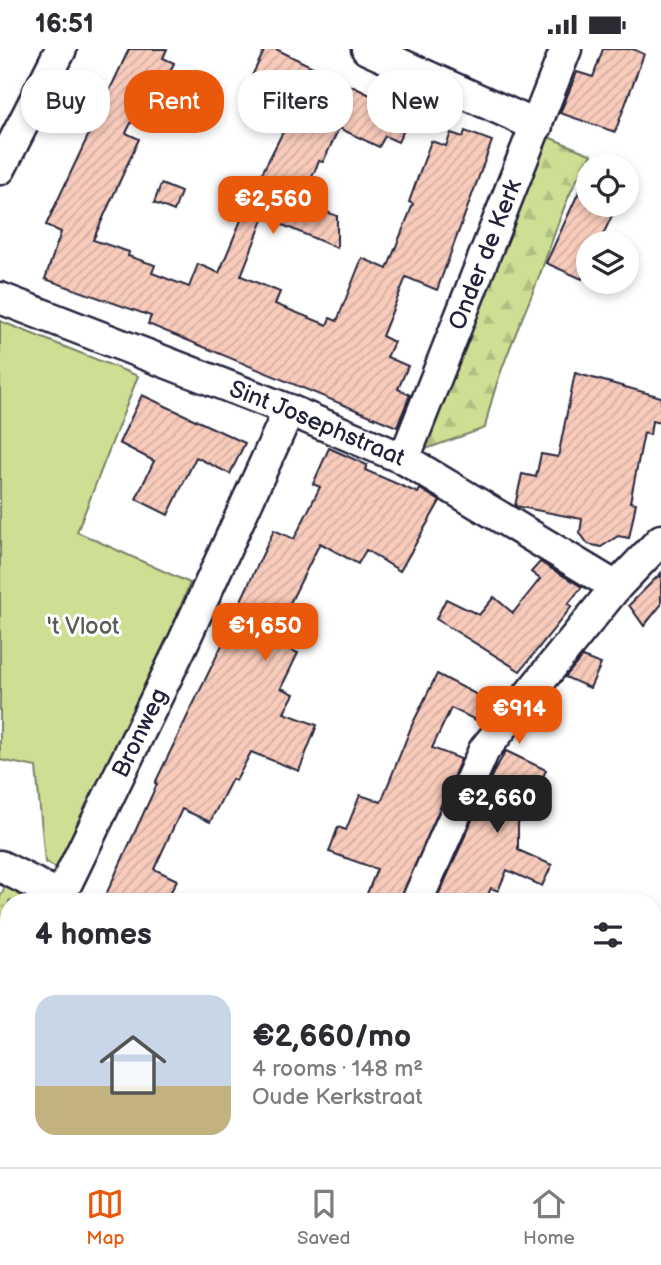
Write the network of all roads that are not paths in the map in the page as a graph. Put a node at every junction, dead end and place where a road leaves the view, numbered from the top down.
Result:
1 (61, 49) edge
2 (367, 49) edge
3 (566, 49) edge
4 (537, 127) junction
5 (0, 169) edge
6 (0, 297) edge
7 (289, 410) junction
8 (404, 459) junction
9 (661, 540) edge
10 (616, 587) junction
11 (0, 866) edge
12 (48, 893) edge
13 (62, 893) edge
14 (421, 893) edge

1 - 5 street
2 - 4 street
3 - 4 street, Onder de Kerk
4 - 8 street, Onder de Kerk
6 - 7 street, Sint Josephstraat
7 - 8 street, Sint Josephstraat
7 - 13 street, Bronweg
8 - 10 street, Sint Josephstraat
9 - 10 street
10 - 14 street
11 - 12 street

